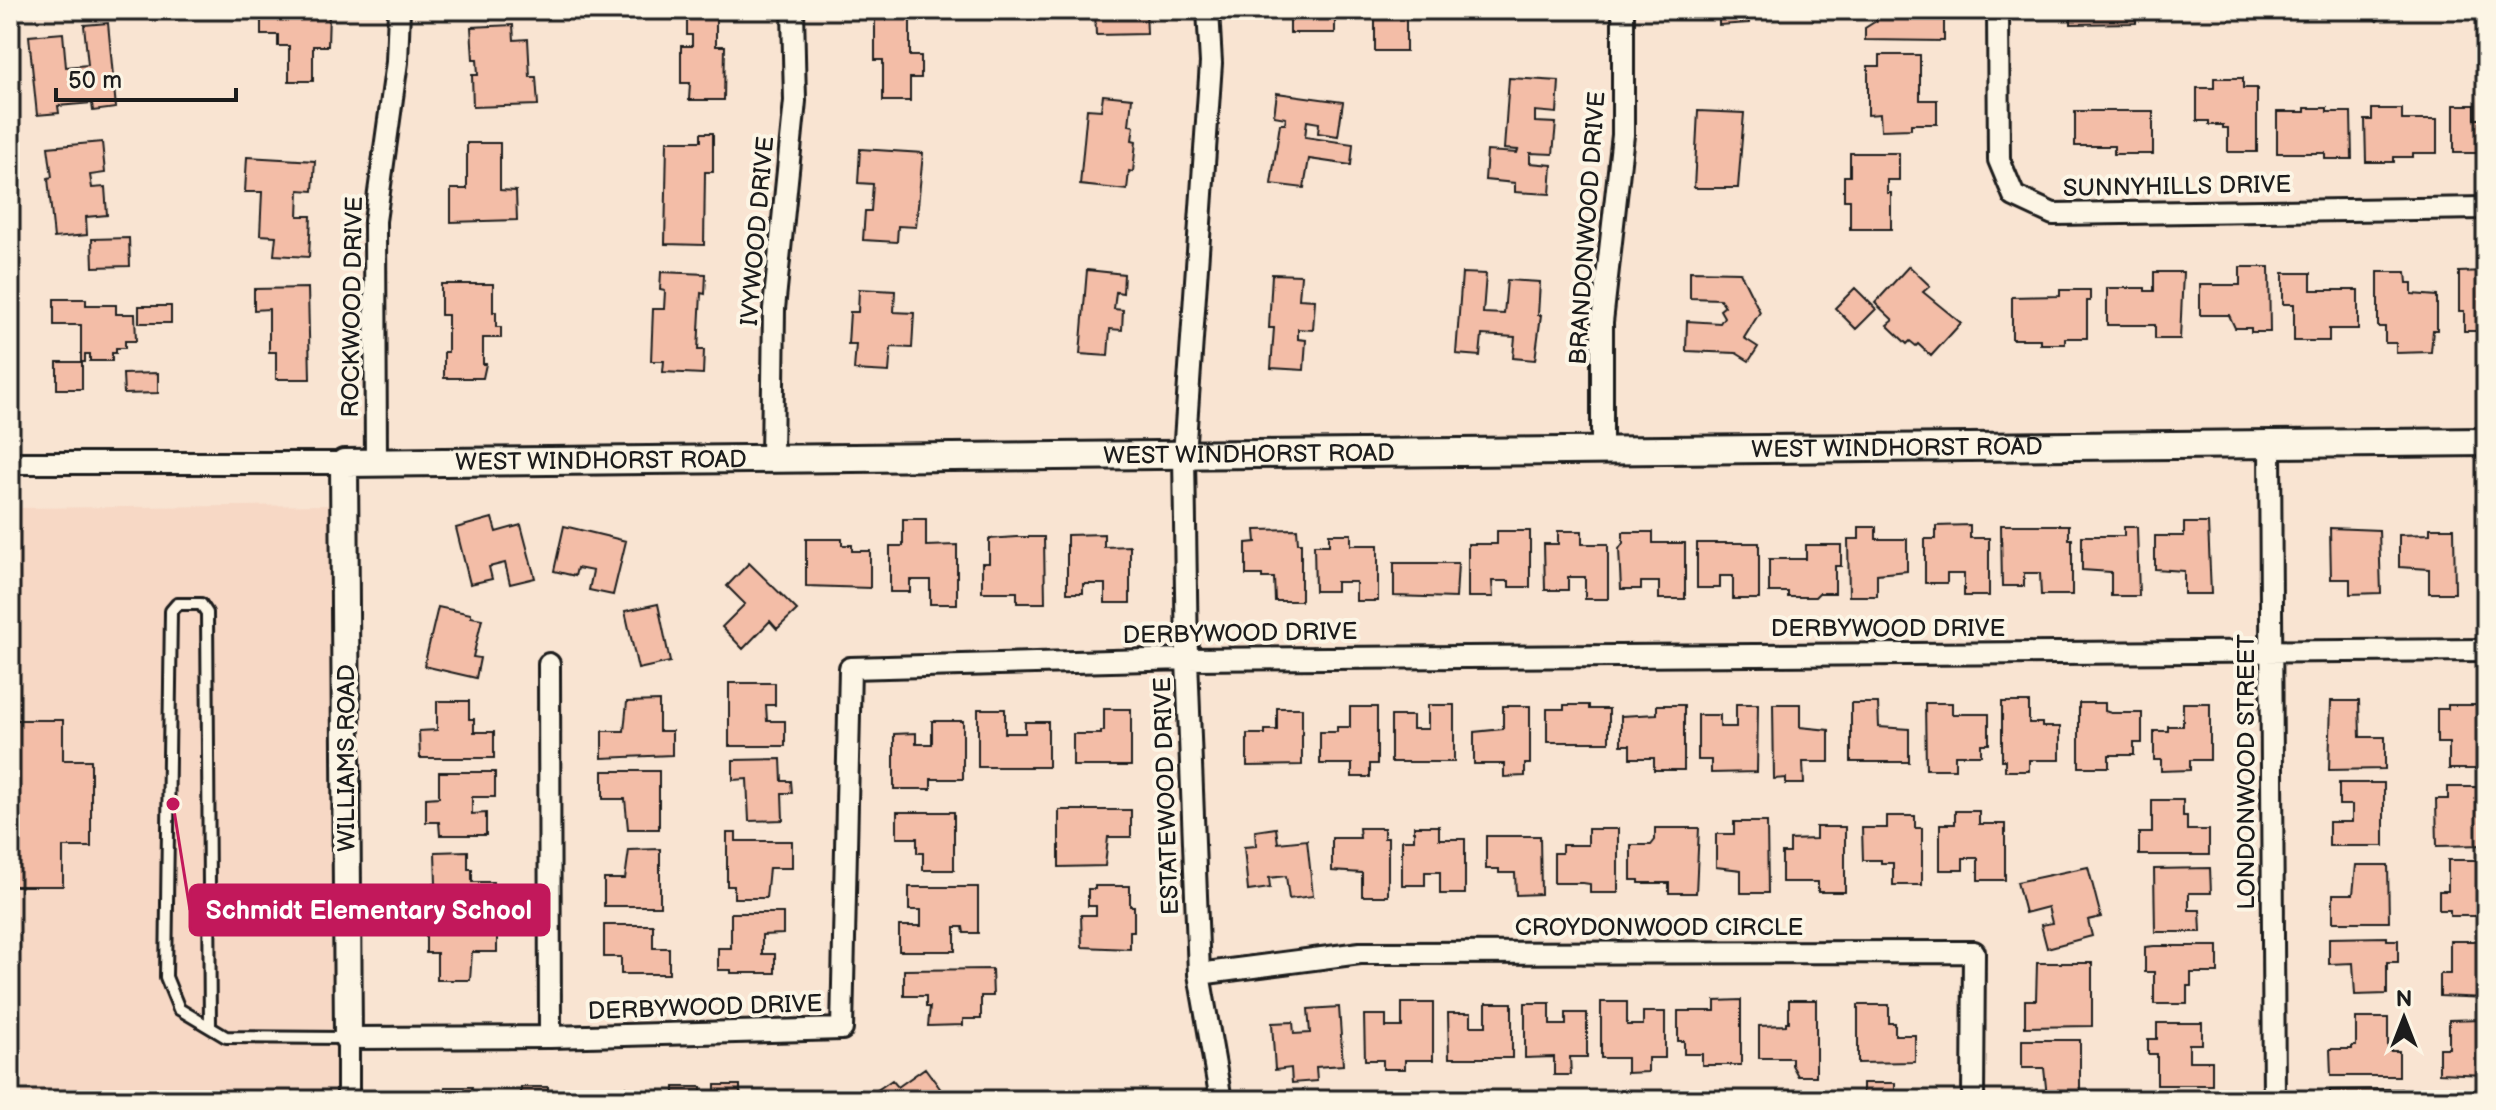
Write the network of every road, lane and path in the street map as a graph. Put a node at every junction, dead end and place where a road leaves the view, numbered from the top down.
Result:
1 (399, 10) edge
2 (793, 10) edge
3 (1208, 10) edge
4 (1623, 10) edge
5 (1998, 10) edge
6 (2486, 208) edge
7 (2486, 442) edge
8 (2270, 444) junction
9 (1602, 450) junction
10 (1184, 455) junction
11 (772, 458) junction
12 (10, 463) edge
13 (344, 463) junction
14 (376, 463) junction
15 (2486, 650) edge
16 (2271, 652) junction
17 (1187, 659) junction
18 (549, 664) dead end
19 (1199, 974) junction
20 (210, 1026) junction
21 (550, 1037) junction
22 (348, 1038) junction
23 (348, 1100) edge
24 (1221, 1100) edge
25 (1973, 1100) edge
26 (2274, 1100) edge

1 - 14 street, ROCKWOOD DRIVE
2 - 11 street, IVYWOOD DRIVE
3 - 10 street, ESTATEWOOD DRIVE
4 - 9 street, BRANDONWOOD DRIVE
5 - 6 street, SUNNYHILLS DRIVE
7 - 8 street, WEST WINDHORST ROAD
8 - 9 street, WEST WINDHORST ROAD
8 - 16 street, LONDONWOOD STREET
9 - 10 street, WEST WINDHORST ROAD
10 - 11 street, WEST WINDHORST ROAD
10 - 17 street, ESTATEWOOD DRIVE
11 - 14 street, WEST WINDHORST ROAD
12 - 13 street, WEST WINDHORST ROAD
13 - 14 street, WEST WINDHORST ROAD
13 - 22 street, WILLIAMS ROAD
15 - 16 street, DERBYWOOD DRIVE
16 - 17 street, DERBYWOOD DRIVE
16 - 26 street, LONDONWOOD STREET
17 - 19 street, ESTATEWOOD DRIVE
17 - 21 street, DERBYWOOD DRIVE
18 - 21 street
19 - 24 street, ESTATEWOOD DRIVE
19 - 25 street, CROYDONWOOD CIRCLE
20 - 20 lane
20 - 22 lane
21 - 22 street, DERBYWOOD DRIVE
22 - 23 street, WILLIAMS ROAD

